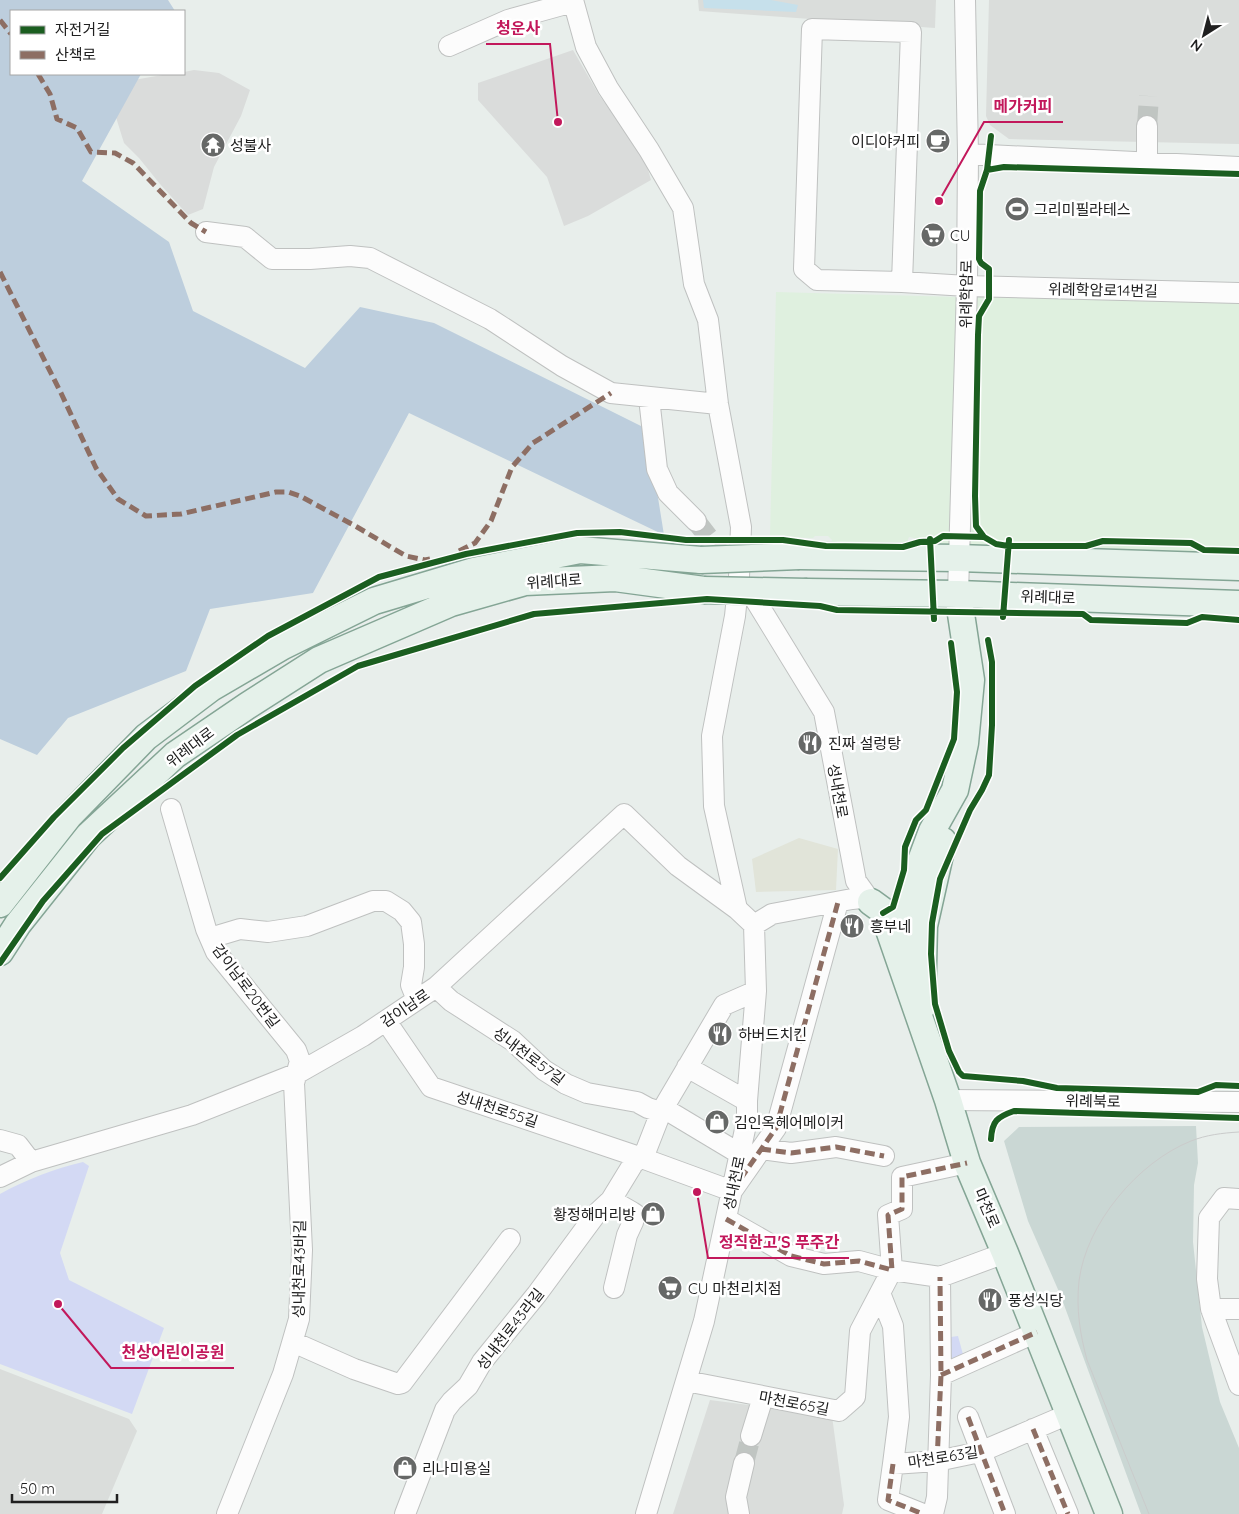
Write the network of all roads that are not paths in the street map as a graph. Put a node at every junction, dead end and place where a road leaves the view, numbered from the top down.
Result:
1 (965, 0) edge
2 (573, 1) edge
3 (449, 46) dead end
4 (1147, 126) tunnel mouth
5 (968, 154) junction
6 (1147, 163) junction
7 (1239, 167) edge
8 (206, 232) dead end
9 (902, 282) junction
10 (967, 286) junction
11 (1239, 293) edge
12 (649, 398) junction
13 (718, 404) junction
14 (696, 521) tunnel mouth
15 (958, 558) junction
16 (1239, 567) edge
17 (958, 594) junction
18 (756, 601) dead end
19 (1239, 604) edge
20 (955, 790) junction
21 (171, 809) dead end
22 (838, 902) junction
23 (871, 902) junction
24 (0, 904) edge
25 (737, 909) junction
26 (754, 925) junction
27 (210, 938) junction
28 (0, 952) edge
29 (436, 987) junction
30 (910, 988) junction
31 (756, 992) junction
32 (417, 1000) junction
33 (921, 1020) junction
34 (386, 1021) junction
35 (687, 1067) junction
36 (298, 1072) junction
37 (948, 1100) junction
38 (747, 1101) junction
39 (1239, 1102) edge
40 (661, 1112) junction
41 (0, 1140) edge
42 (761, 1149) junction
43 (740, 1154) junction
44 (884, 1156) dead end
45 (639, 1157) junction
46 (31, 1162) junction
47 (968, 1163) junction
48 (0, 1177) edge
49 (732, 1191) junction
50 (1239, 1199) edge
51 (611, 1200) junction
52 (726, 1220) junction
53 (510, 1239) dead end
54 (1005, 1253) junction
55 (892, 1270) junction
56 (940, 1277) junction
57 (614, 1288) dead end
58 (880, 1293) junction
59 (1212, 1309) junction
60 (1239, 1309) edge
61 (1037, 1332) junction
62 (293, 1342) junction
63 (941, 1375) junction
64 (686, 1381) junction
65 (1239, 1384) edge
66 (763, 1397) junction
67 (1069, 1414) junction
68 (968, 1417) dead end
69 (1033, 1429) junction
70 (751, 1436) tunnel mouth
71 (980, 1452) junction
72 (937, 1461) junction
73 (744, 1463) tunnel mouth
74 (893, 1464) junction
75 (227, 1514) edge
76 (405, 1514) edge
77 (646, 1514) edge
78 (739, 1514) edge
79 (923, 1514) edge
80 (933, 1514) edge
81 (1005, 1514) edge
82 (1068, 1514) edge
83 (1109, 1514) edge

1 - 5 street, 위례학암로
2 - 3 street
2 - 13 street
4 - 6 street
5 - 6 street
5 - 10 street, 위례학암로
6 - 7 street
8 - 12 street
9 - 9 street, 위례학암로14번길
9 - 10 street, 위례학암로14번길
10 - 11 street, 위례학암로14번길
10 - 15 street, 위례학암로
12 - 13 street
12 - 14 street
13 - 25 street
15 - 16 main road, 위례대로
15 - 17 street, 위례학암로
15 - 24 main road, 위례대로, bridge
17 - 19 main road, 위례대로
17 - 20 main road
17 - 28 main road, 위례대로, bridge
18 - 23 street, 성내천로
20 - 30 main road
20 - 33 main road
21 - 27 street, 감이남로20번길
22 - 23 street
22 - 26 street
22 - 42 street
23 - 30 main road, 마천로
25 - 26 street
25 - 29 street, 감이남로
26 - 31 street, 성내천로
27 - 32 street
27 - 36 street, 감이남로20번길
29 - 32 street, 감이남로
29 - 40 street, 성내천로57길
30 - 33 main road, 마천로
31 - 35 street
31 - 38 street, 성내천로
32 - 34 street, 감이남로
33 - 37 main road, 마천로
34 - 36 street, 감이남로
34 - 45 street, 성내천로55길
35 - 38 street
35 - 40 street
36 - 46 street, 감이남로
36 - 62 street, 성내천로43바길
37 - 39 street, 위례북로
37 - 47 main road, 마천로
38 - 43 street, 성내천로
40 - 43 street, 성내천로57길
40 - 45 street
41 - 46 street
42 - 44 street
42 - 49 street
43 - 49 street, 성내천로
45 - 49 street, 성내천로55길
45 - 51 street, 성내천로43라길
46 - 48 street, 감이남로
47 - 54 main road, 마천로
47 - 55 street
49 - 52 street, 성내천로
50 - 59 street
51 - 57 street
51 - 76 street, 성내천로43라길
52 - 55 street
52 - 64 street, 성내천로
53 - 62 street
54 - 56 street
54 - 61 main road, 마천로
55 - 56 street
55 - 58 street, 마천로65길
56 - 63 street
58 - 66 street, 마천로65길
58 - 74 street, 마천로63길
59 - 60 street
59 - 65 street
61 - 63 street
61 - 67 main road, 마천로
62 - 75 street, 성내천로43바길
63 - 72 street
64 - 66 street, 마천로65길
64 - 77 street, 성내천로
66 - 70 street
67 - 69 street, 마천로63길
67 - 83 main road, 마천로
68 - 71 street
69 - 71 street, 마천로63길
69 - 82 street
71 - 72 street, 마천로63길
71 - 81 street
72 - 74 street, 마천로63길
72 - 80 street
73 - 78 street
74 - 79 street

